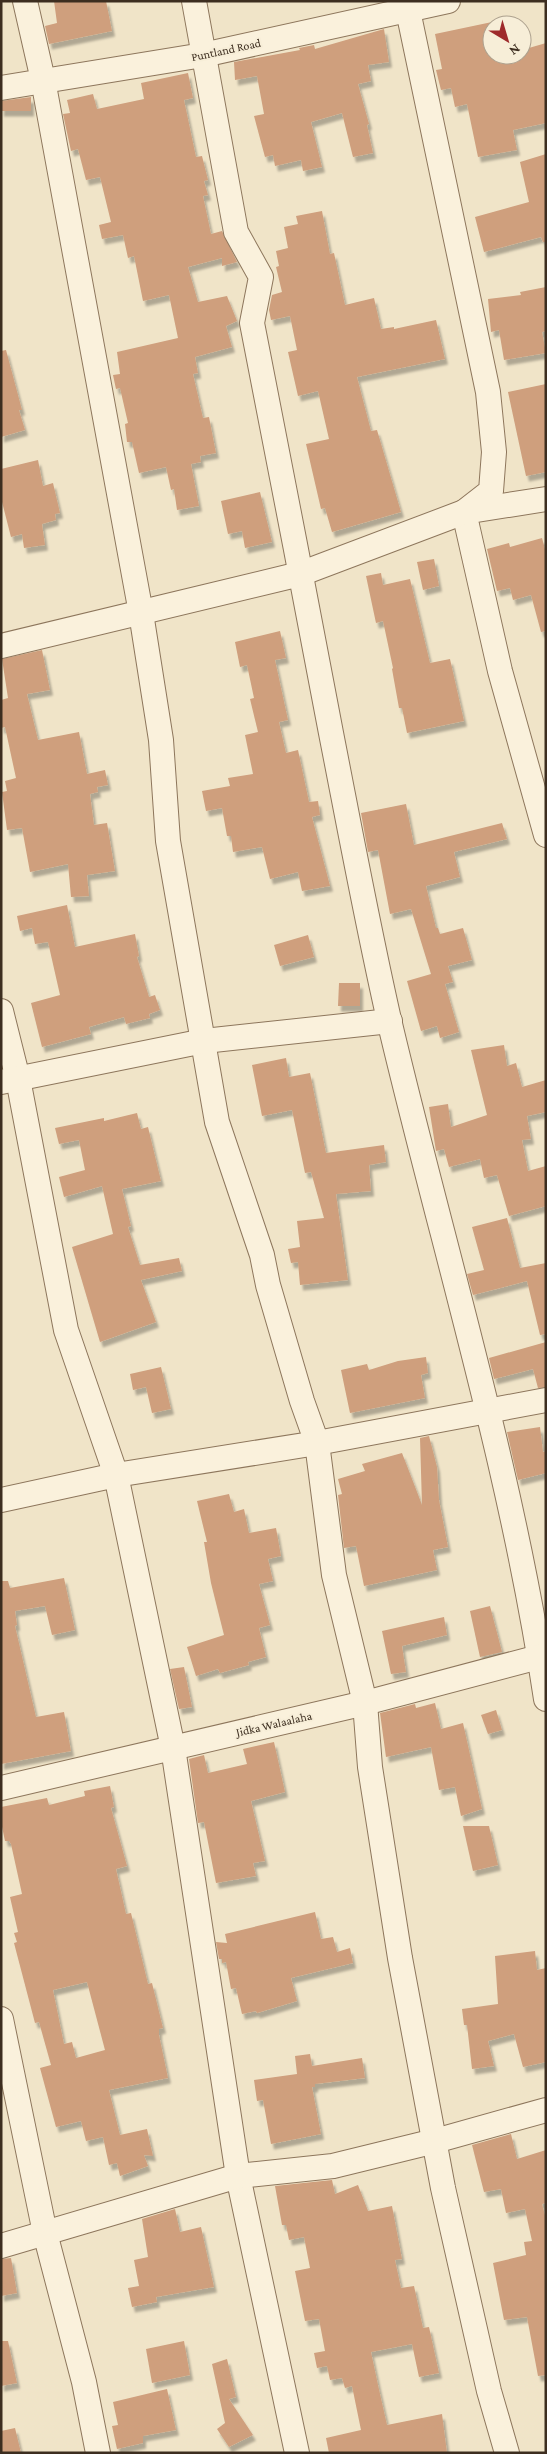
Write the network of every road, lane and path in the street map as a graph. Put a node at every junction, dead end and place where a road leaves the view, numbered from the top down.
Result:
1 (25, 1) edge
2 (194, 1) edge
3 (448, 1) edge
4 (407, 6) edge
5 (203, 55) junction
6 (42, 80) junction
7 (1, 88) edge
8 (546, 499) edge
9 (464, 512) junction
10 (300, 574) junction
11 (141, 613) junction
12 (1, 646) edge
13 (546, 835) edge
14 (1, 1011) edge
15 (390, 1021) junction
16 (204, 1041) junction
17 (10, 1080) edge
18 (546, 1400) edge
19 (489, 1412) junction
20 (317, 1442) junction
21 (116, 1475) junction
22 (1, 1500) edge
23 (543, 1656) edge
24 (546, 1699) edge
25 (365, 1702) junction
26 (173, 1748) junction
27 (1, 1788) edge
28 (1, 2019) edge
29 (546, 2110) edge
30 (435, 2141) junction
31 (238, 2176) junction
32 (45, 2234) junction
33 (1, 2246) edge
34 (98, 2453) edge
35 (297, 2453) edge
36 (507, 2453) edge

1 - 6 street
2 - 5 street
3 - 4 street, Puntland Road
4 - 5 street, Puntland Road
4 - 9 street
5 - 6 street, Puntland Road
5 - 10 street
6 - 7 street, Puntland Road
6 - 11 street
8 - 9 street
9 - 10 street
9 - 13 street
10 - 11 street
10 - 15 street
11 - 12 street
11 - 16 street
14 - 17 street
15 - 16 street
15 - 19 street
16 - 17 street
16 - 20 street
17 - 21 street
18 - 19 street
19 - 20 street
19 - 23 street
20 - 21 street
20 - 25 street
21 - 22 street
21 - 26 street
23 - 24 street
23 - 25 street, Jidka Walaalaha
25 - 26 street, Jidka Walaalaha
25 - 30 street
26 - 27 street, Jidka Walaalaha
26 - 31 street
28 - 32 street
29 - 30 street
30 - 31 street
30 - 36 street
31 - 32 street
31 - 35 street
32 - 33 street
32 - 34 street

